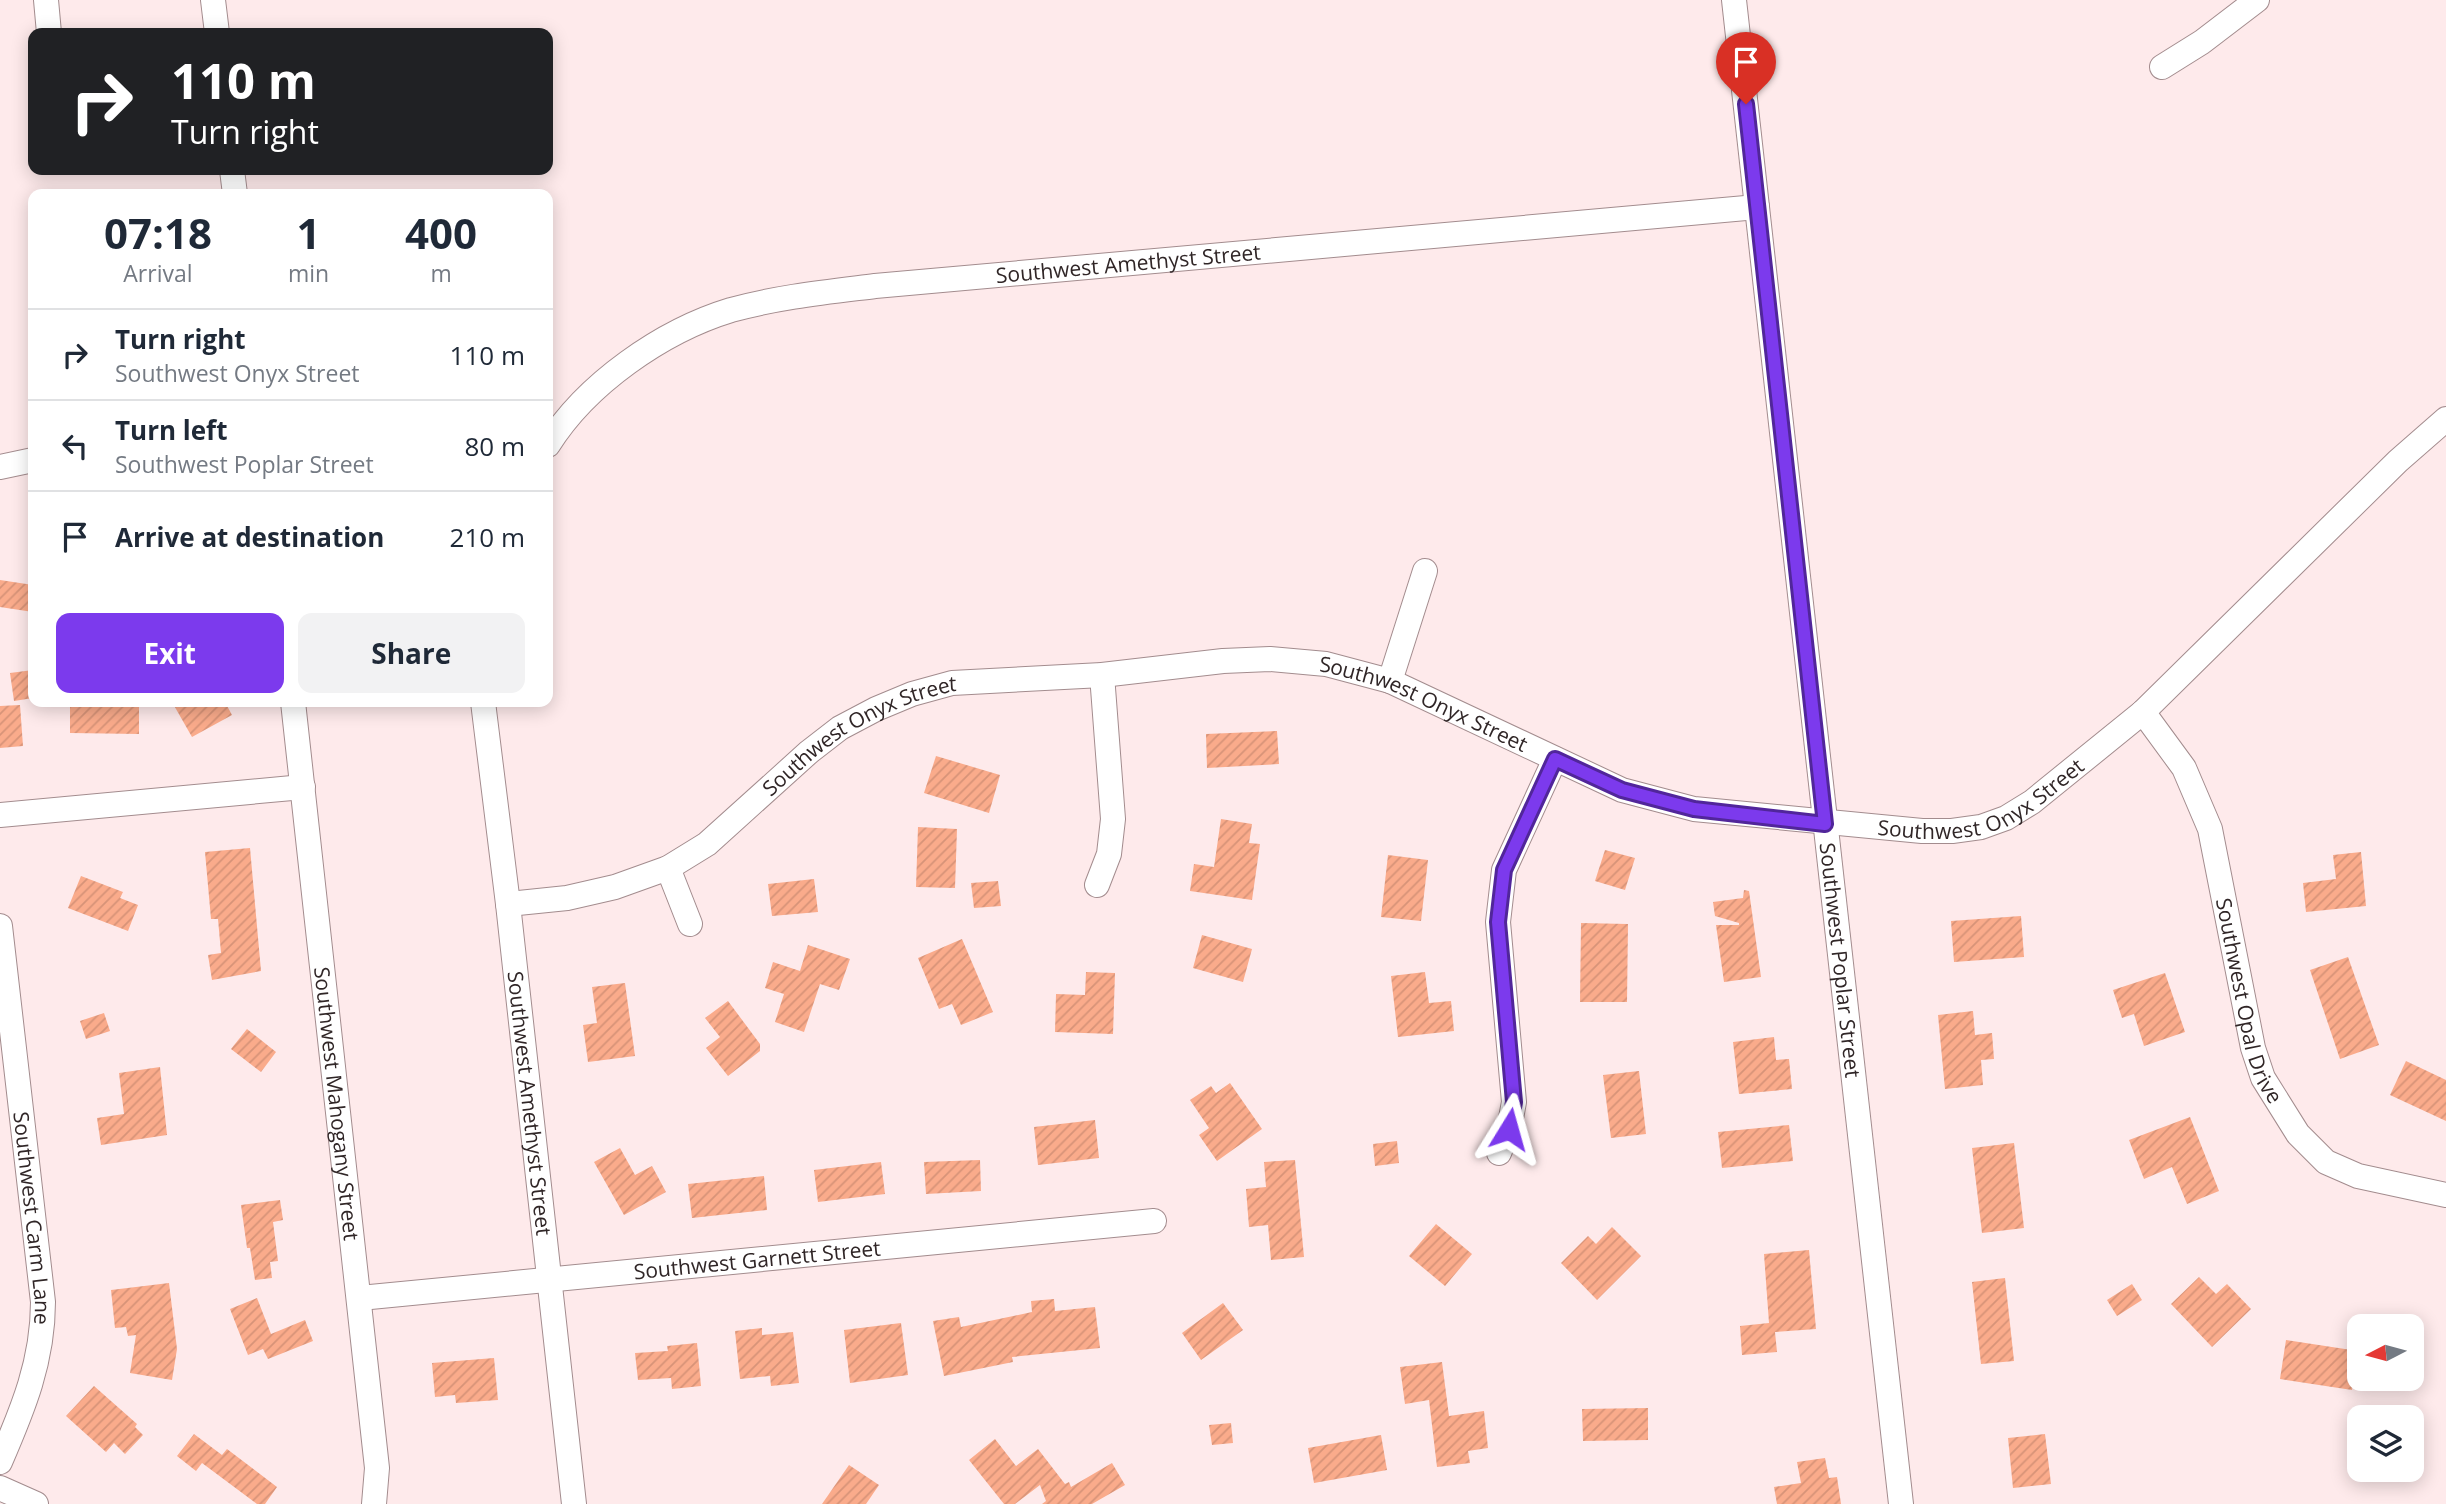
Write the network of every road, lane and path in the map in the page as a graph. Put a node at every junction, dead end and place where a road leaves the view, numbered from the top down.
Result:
1 (46, 0) edge
2 (213, 0) edge
3 (1734, 0) edge
4 (2258, 0) edge
5 (49, 28) edge
6 (216, 28) edge
7 (2162, 66) dead end
8 (1757, 207) junction
9 (2446, 419) edge
10 (553, 430) edge
11 (28, 461) edge
12 (0, 467) edge
13 (1425, 571) dead end
14 (1102, 675) junction
15 (1390, 681) junction
16 (294, 707) edge
17 (484, 707) edge
18 (2143, 712) junction
19 (1555, 759) junction
20 (303, 787) junction
21 (0, 815) edge
22 (1825, 824) junction
23 (668, 867) junction
24 (1097, 886) dead end
25 (508, 904) junction
26 (690, 924) dead end
27 (0, 926) edge
28 (9, 1094) edge
29 (1499, 1153) dead end
30 (2446, 1195) edge
31 (1154, 1221) dead end
32 (549, 1279) junction
33 (360, 1298) junction
34 (0, 1462) edge
35 (0, 1488) edge
36 (36, 1504) edge
37 (374, 1504) edge
38 (574, 1504) edge
39 (1901, 1504) edge

1 - 5 street
2 - 6 street
3 - 8 street, Southwest Poplar Street
4 - 7 street
8 - 10 street, Southwest Amethyst Street
8 - 22 street, Southwest Poplar Street
9 - 18 street, Southwest Onyx Street
11 - 12 street
13 - 15 street
14 - 15 street, Southwest Onyx Street
14 - 23 street, Southwest Onyx Street
14 - 24 street
15 - 19 street, Southwest Onyx Street
16 - 20 street, Southwest Mahogany Street
17 - 25 street, Southwest Amethyst Street
18 - 22 street, Southwest Onyx Street
18 - 30 street, Southwest Opal Drive
19 - 22 street, Southwest Onyx Street
19 - 29 street
20 - 21 street
20 - 33 street, Southwest Mahogany Street
22 - 39 street, Southwest Poplar Street
23 - 25 street, Southwest Onyx Street
23 - 26 street
25 - 32 street, Southwest Amethyst Street
27 - 28 street, Southwest Carm Lane
28 - 34 street, Southwest Carm Lane
31 - 32 street, Southwest Garnett Street
32 - 33 street, Southwest Garnett Street
32 - 38 street, Southwest Amethyst Street
33 - 37 street, Southwest Mahogany Street
35 - 36 street

